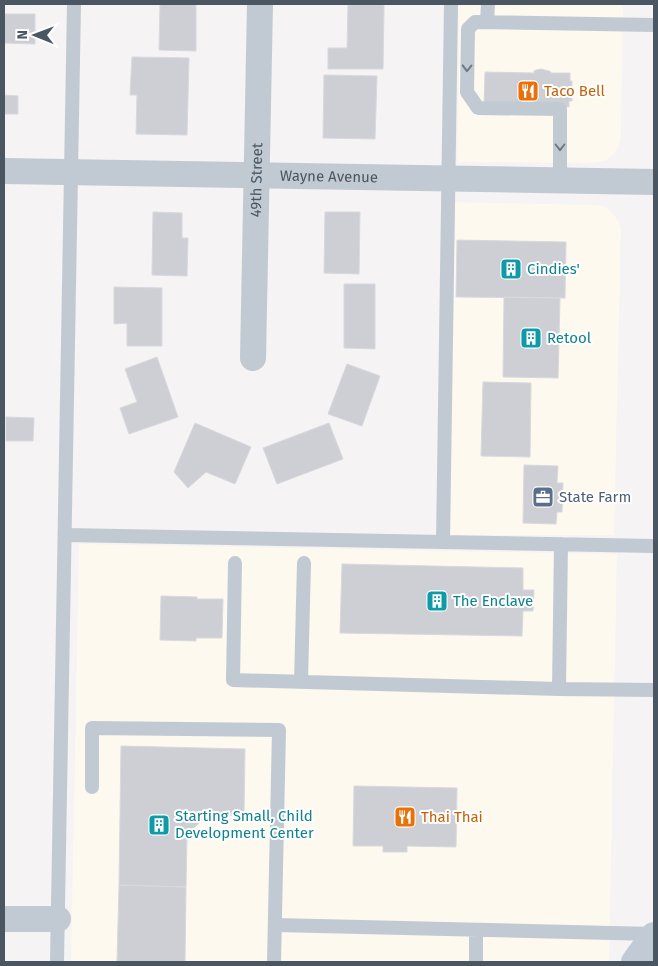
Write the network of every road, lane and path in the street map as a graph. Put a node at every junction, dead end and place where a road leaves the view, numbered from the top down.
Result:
1 (74, 4) edge
2 (260, 4) edge
3 (451, 4) edge
4 (488, 4) edge
5 (481, 22) junction
6 (654, 25) edge
7 (4, 171) edge
8 (71, 172) junction
9 (256, 176) junction
10 (448, 179) junction
11 (560, 181) junction
12 (654, 182) edge
13 (253, 358) dead end
14 (64, 535) junction
15 (443, 542) junction
16 (561, 544) junction
17 (654, 546) edge
18 (235, 563) dead end
19 (304, 563) dead end
20 (301, 682) junction
21 (559, 688) junction
22 (654, 690) edge
23 (92, 787) dead end
24 (4, 919) edge
25 (58, 919) junction
26 (275, 925) junction
27 (476, 930) junction
28 (654, 935) edge
29 (57, 962) edge
30 (274, 962) edge
31 (476, 962) edge
32 (635, 962) edge

1 - 8 lane
2 - 9 street, 49th Street
3 - 10 lane
4 - 5 lane
5 - 6 lane
5 -> 11 lane
7 - 8 street, Wayne Avenue
8 - 9 street, Wayne Avenue
8 - 14 lane
9 - 10 street, Wayne Avenue
9 - 13 street, 49th Street
10 - 11 street, Wayne Avenue
10 - 15 lane
11 - 12 street, Wayne Avenue
14 - 15 lane
14 - 25 lane
15 - 16 lane
16 - 17 lane
16 - 21 lane
18 - 20 lane
19 - 20 lane
20 - 21 lane
21 - 22 lane
23 - 26 lane
24 - 25 street
25 - 29 lane
26 - 27 lane
26 - 30 lane
27 - 28 lane
27 - 31 lane
28 - 32 main road

